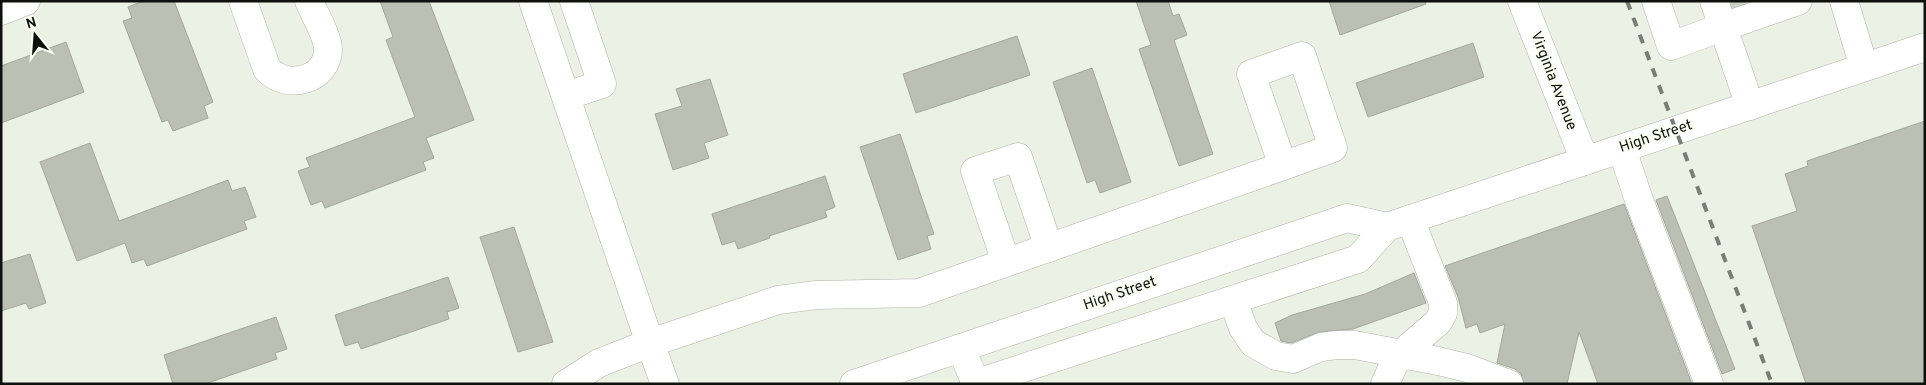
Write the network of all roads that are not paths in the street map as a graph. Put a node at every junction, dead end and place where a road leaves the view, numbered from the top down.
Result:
1 (243, 1) edge
2 (309, 1) edge
3 (533, 1) edge
4 (574, 1) edge
5 (1522, 1) edge
6 (1656, 1) edge
7 (1698, 1) edge
8 (1714, 1) edge
9 (1798, 1) edge
10 (1844, 1) edge
11 (1770, 6) edge
12 (1716, 30) junction
13 (1925, 47) edge
14 (1864, 67) junction
15 (566, 96) junction
16 (1750, 106) junction
17 (1622, 148) junction
18 (1585, 161) junction
19 (1282, 166) dead end
20 (1399, 223) junction
21 (1049, 248) junction
22 (1006, 262) junction
23 (1233, 300) junction
24 (650, 343) junction
25 (961, 348) junction
26 (1402, 355) junction
27 (566, 384) edge
28 (665, 384) edge
29 (854, 384) edge
30 (975, 384) edge
31 (1385, 384) edge
32 (1509, 384) edge
33 (1709, 384) edge

1 - 2 main road
3 - 15 main road
4 - 15 main road
5 - 18 main road, Virginia Avenue
6 - 12 main road
7 - 12 main road
8 - 12 main road
9 - 11 main road
10 - 14 main road
11 - 12 main road
12 - 16 main road
13 - 14 main road, High Street
14 - 16 main road, High Street
15 - 24 main road
16 - 17 main road, High Street
17 - 18 main road, High Street
17 - 33 main road
18 - 20 main road, High Street
19 - 21 main road
20 - 23 main road, High Street
20 - 25 main road, High Street
20 - 26 main road
21 - 22 main road
21 - 22 main road
22 - 24 main road
23 - 26 main road
23 - 30 main road, High Street
24 - 27 main road
24 - 28 main road
25 - 29 main road, High Street
25 - 30 main road
26 - 31 main road
26 - 32 main road

